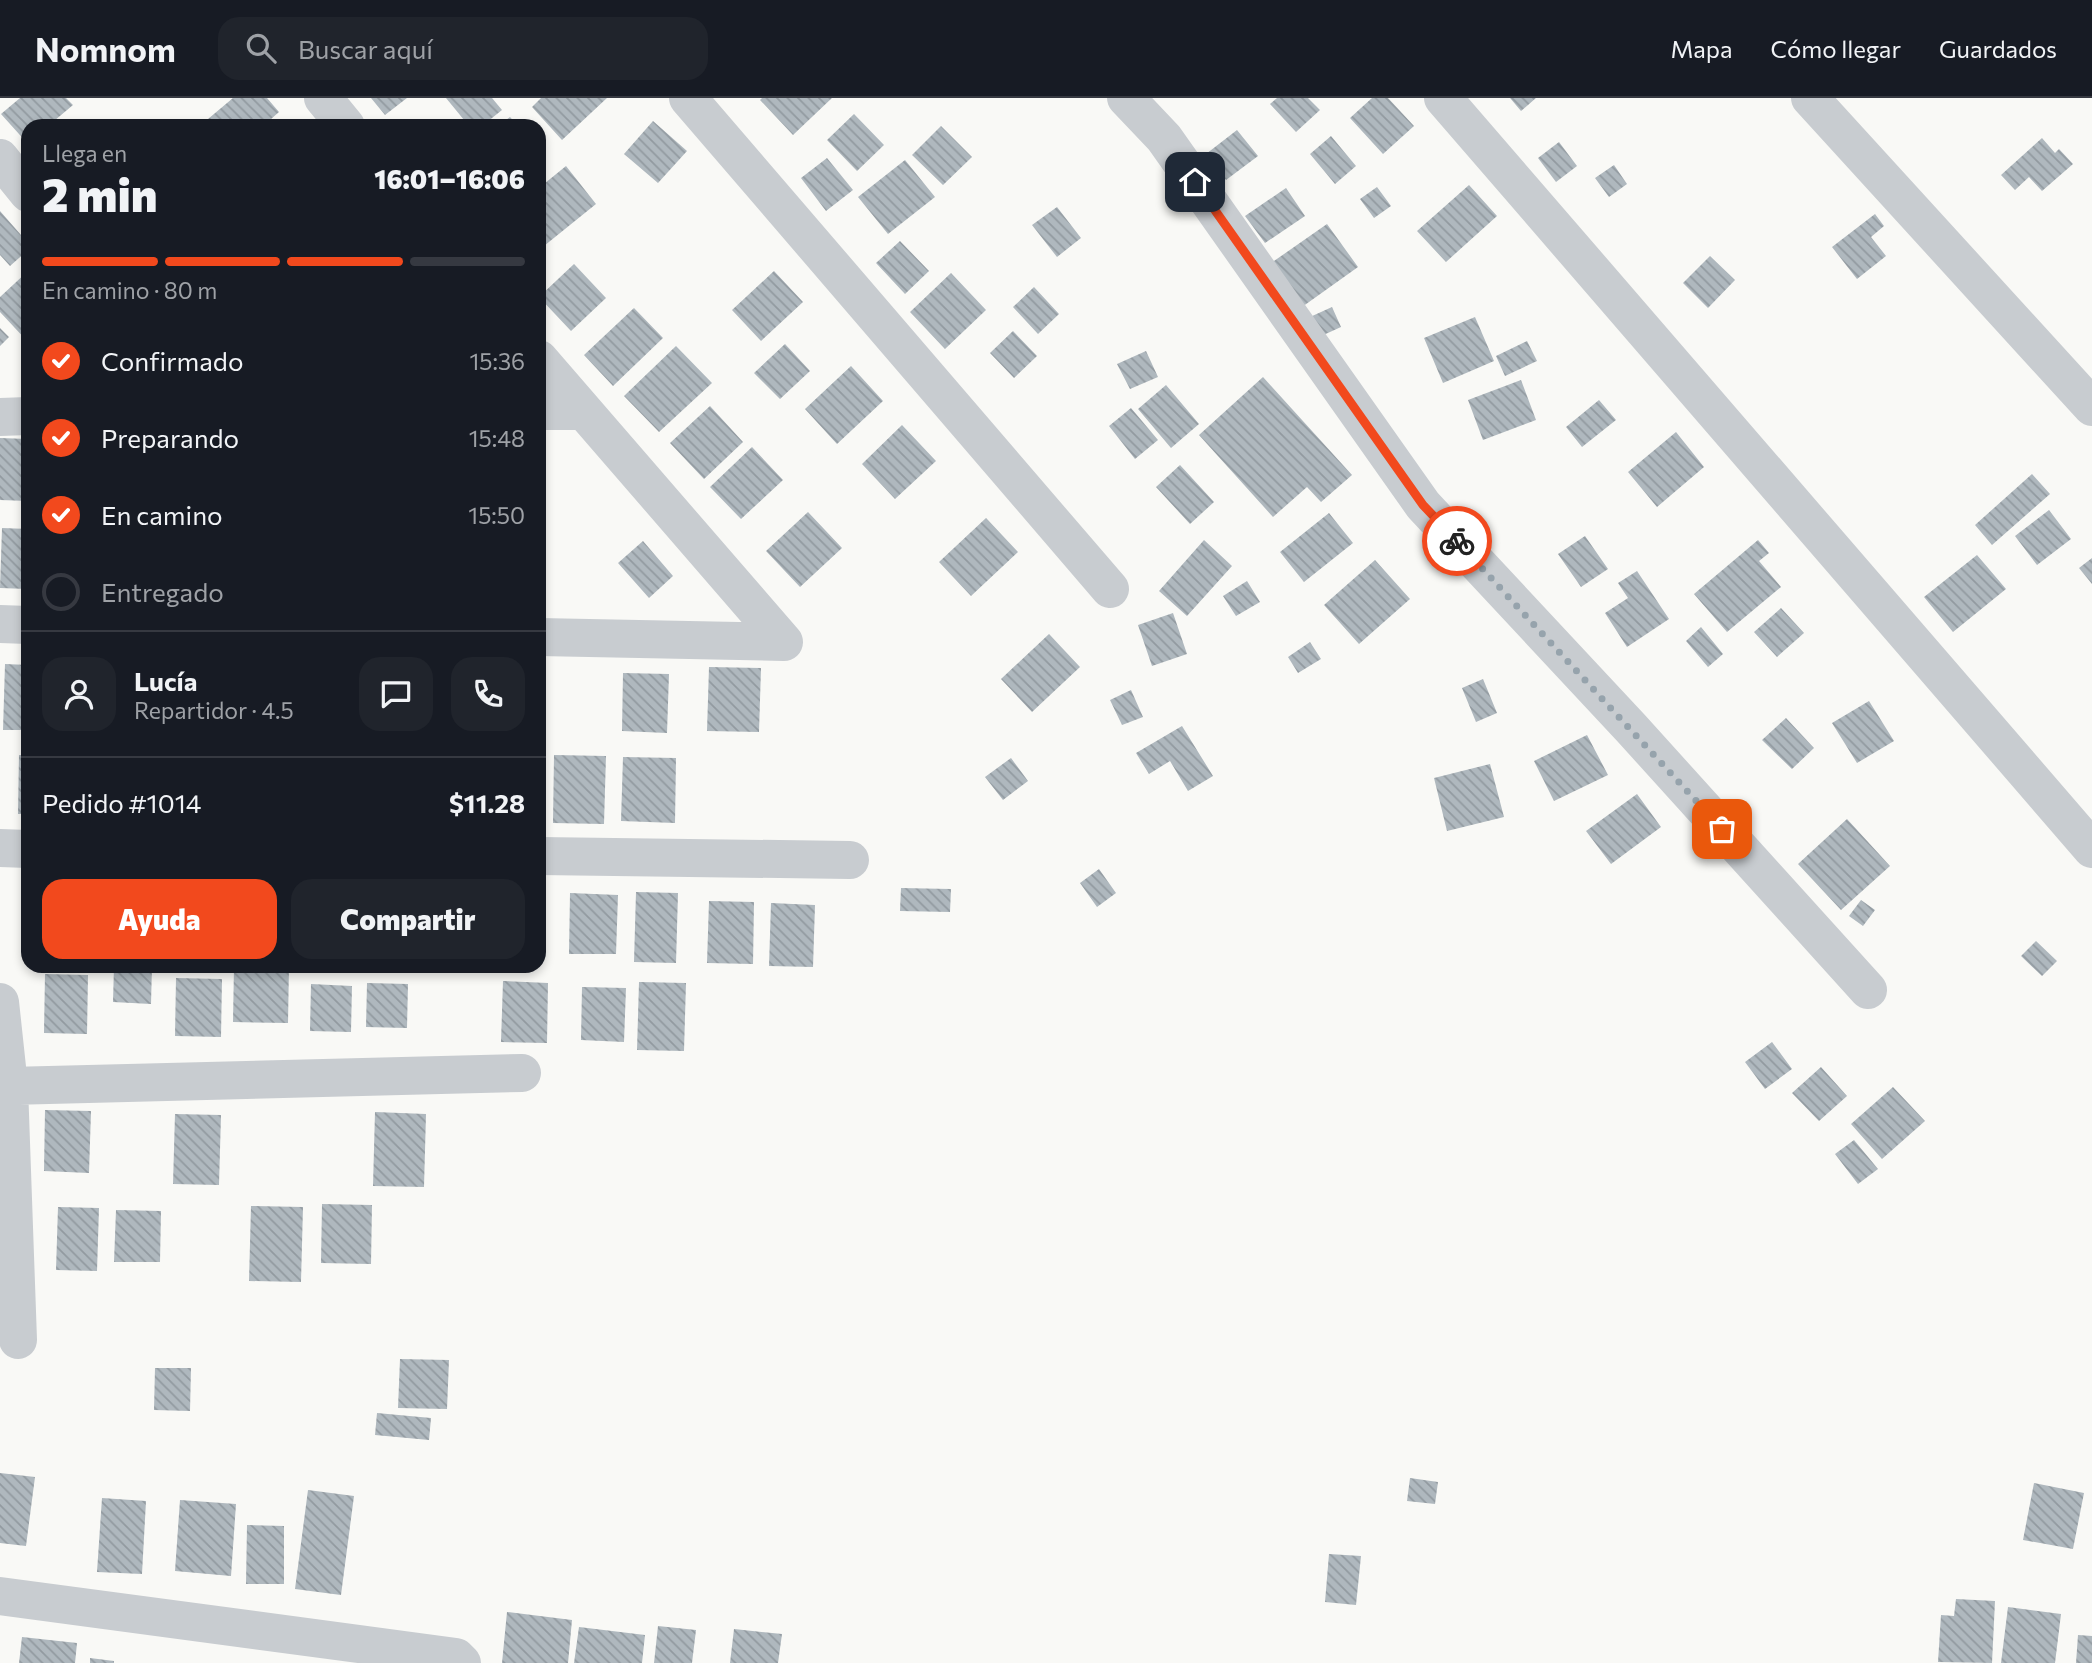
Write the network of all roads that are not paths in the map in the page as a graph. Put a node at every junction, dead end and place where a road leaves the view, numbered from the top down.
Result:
1 (323, 98) edge
2 (688, 98) edge
3 (1126, 98) edge
4 (1443, 98) edge
5 (1810, 98) edge
6 (340, 119) edge
7 (0, 158) edge
8 (21, 184) edge
9 (546, 367) edge
10 (2092, 407) edge
11 (546, 411) edge
12 (582, 411) junction
13 (21, 416) edge
14 (0, 417) edge
15 (1110, 589) dead end
16 (0, 624) edge
17 (21, 625) edge
18 (546, 637) edge
19 (0, 848) edge
20 (21, 849) edge
21 (2092, 849) edge
22 (546, 856) edge
23 (850, 860) dead end
24 (1868, 990) dead end
25 (0, 1002) edge
26 (522, 1073) dead end
27 (9, 1086) junction
28 (18, 1340) dead end
29 (0, 1596) edge
30 (462, 1663) edge

1 - 6 street
2 - 15 street
3 - 24 street
4 - 21 street
5 - 10 street
7 - 8 street
9 - 12 street
11 - 12 street
12 - 18 street
13 - 14 street
16 - 17 street
19 - 20 street
22 - 23 street
25 - 27 street
26 - 27 street
27 - 28 street
29 - 30 street

